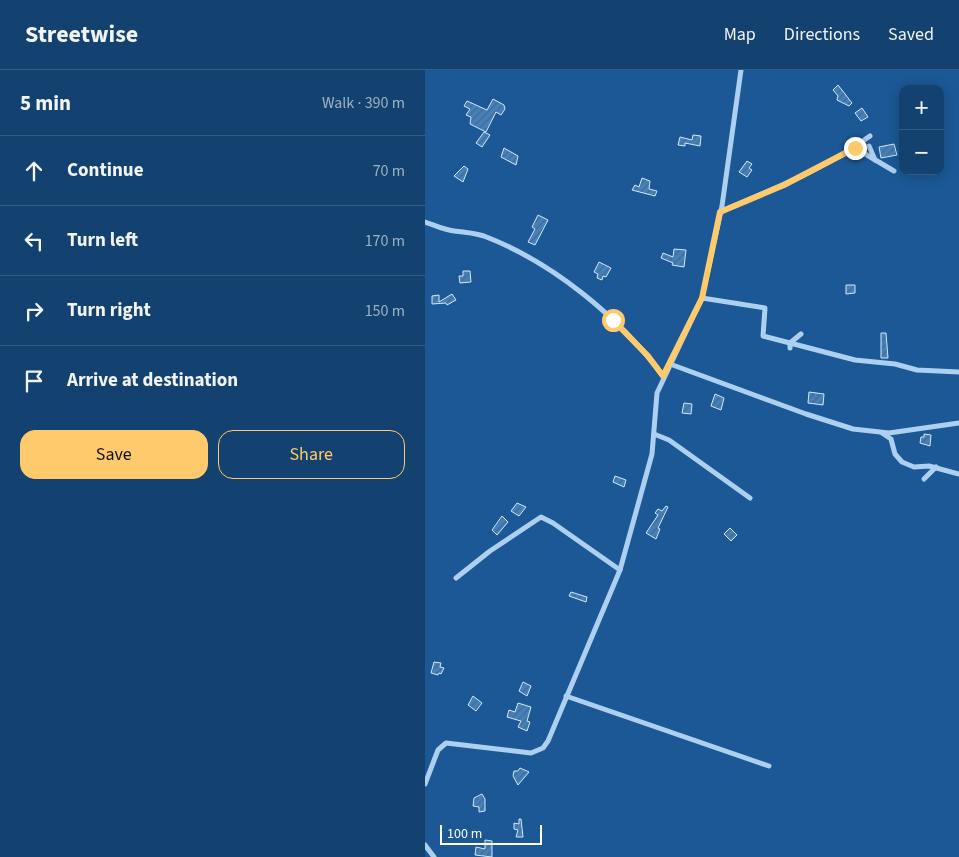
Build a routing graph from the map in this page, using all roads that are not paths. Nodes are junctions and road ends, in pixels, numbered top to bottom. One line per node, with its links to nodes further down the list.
1 (741, 70): 7 (street)
2 (871, 136): 4 (street)
3 (869, 146): 5 (street)
4 (855, 148): 5 (street); 7 (street)
5 (875, 160): 6 (street)
6 (893, 171)
7 (720, 212): 9 (street)
8 (425, 222): 14 (street)
9 (702, 298): 11 (street); 12 (street)
10 (801, 334): 11 (street)
11 (790, 345): 13 (street)
12 (670, 364): 14 (street); 16 (street)
13 (959, 372)
14 (663, 376): 17 (street)
15 (959, 424): 16 (street)
16 (879, 432): 18 (street)
17 (654, 434): 21 (street); 22 (street)
18 (936, 467): 19 (street); 20 (street)
19 (959, 474)
20 (925, 479)
21 (751, 498)
22 (620, 570): 23 (street); 24 (street)
23 (456, 578)
24 (566, 696): 25 (street); 26 (street)
25 (769, 766)
26 (425, 784)
27 (425, 845): 28 (street)
28 (434, 857)

